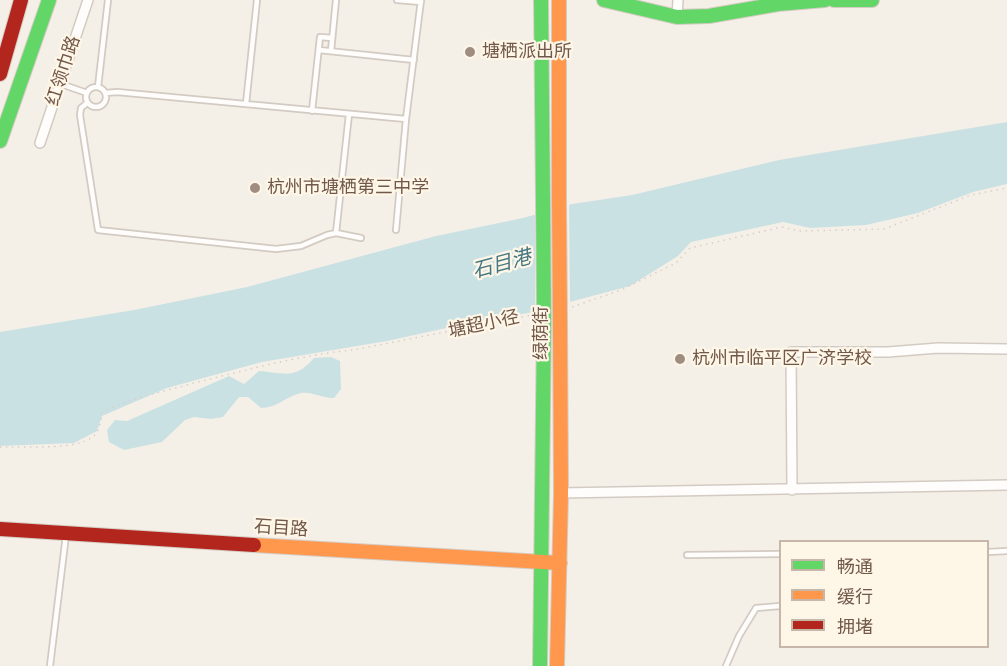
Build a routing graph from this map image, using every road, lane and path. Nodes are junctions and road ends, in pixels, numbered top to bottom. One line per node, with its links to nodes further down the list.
1 (21, 0): 21 (main road)
2 (49, 0): 31 (main road)
3 (88, 0): 22 (street, 红领巾路)
4 (108, 0): 23 (lane)
5 (256, 0): 27 (lane)
6 (336, 0): 17 (lane)
7 (397, 0): 15 (lane)
8 (541, 0): 50 (main road, 绿荫街, bridge)
9 (559, 0): 37 (main road, 绿荫街, bridge)
10 (604, 0): 16 (main road)
11 (678, 0): 16 (street)
12 (825, 0): 16 (main road)
13 (834, 0): 14 (main road)
14 (872, 0)
15 (421, 1): 20 (lane)
16 (677, 17)
17 (332, 38): 18 (lane); 19 (lane)
18 (319, 50): 19 (lane); 28 (lane)
19 (331, 51): 20 (lane)
20 (414, 60): 30 (lane)
21 (0, 74)
22 (60, 84): 24 (lane); 32 (street, 红领巾路)
23 (98, 87): 24 (lane); 25 (lane)
24 (87, 93): 26 (lane)
25 (106, 93): 26 (lane); 27 (lane)
26 (87, 103): 35 (lane)
27 (246, 104): 28 (lane)
28 (312, 111): 29 (lane)
29 (349, 114): 30 (lane); 35 (lane)
30 (406, 119): 34 (lane)
31 (0, 141)
32 (40, 143)
33 (1007, 188): 37 (path)
34 (396, 230)
35 (336, 233): 36 (lane)
36 (361, 238)
37 (562, 313): 43 (main road, 绿荫街)
38 (531, 315): 40 (path, 塘超小径)
39 (1007, 349): 42 (street)
40 (0, 447)
41 (1007, 485): 42 (street)
42 (792, 490): 43 (street)
43 (561, 494): 51 (main road, 绿荫街)
44 (0, 530): 45 (main road, 石目路)
45 (66, 533): 50 (main road, 石目路); 53 (lane)
46 (1007, 551): 47 (lane)
47 (989, 552)
48 (779, 554): 49 (lane)
49 (687, 555)
50 (543, 562): 51 (main road, 石目路); 54 (main road, 绿荫街)
51 (560, 563): 55 (main road, 绿荫街)
52 (779, 606): 56 (lane)
53 (50, 666)
54 (540, 666)
55 (556, 666)
56 (726, 666)

